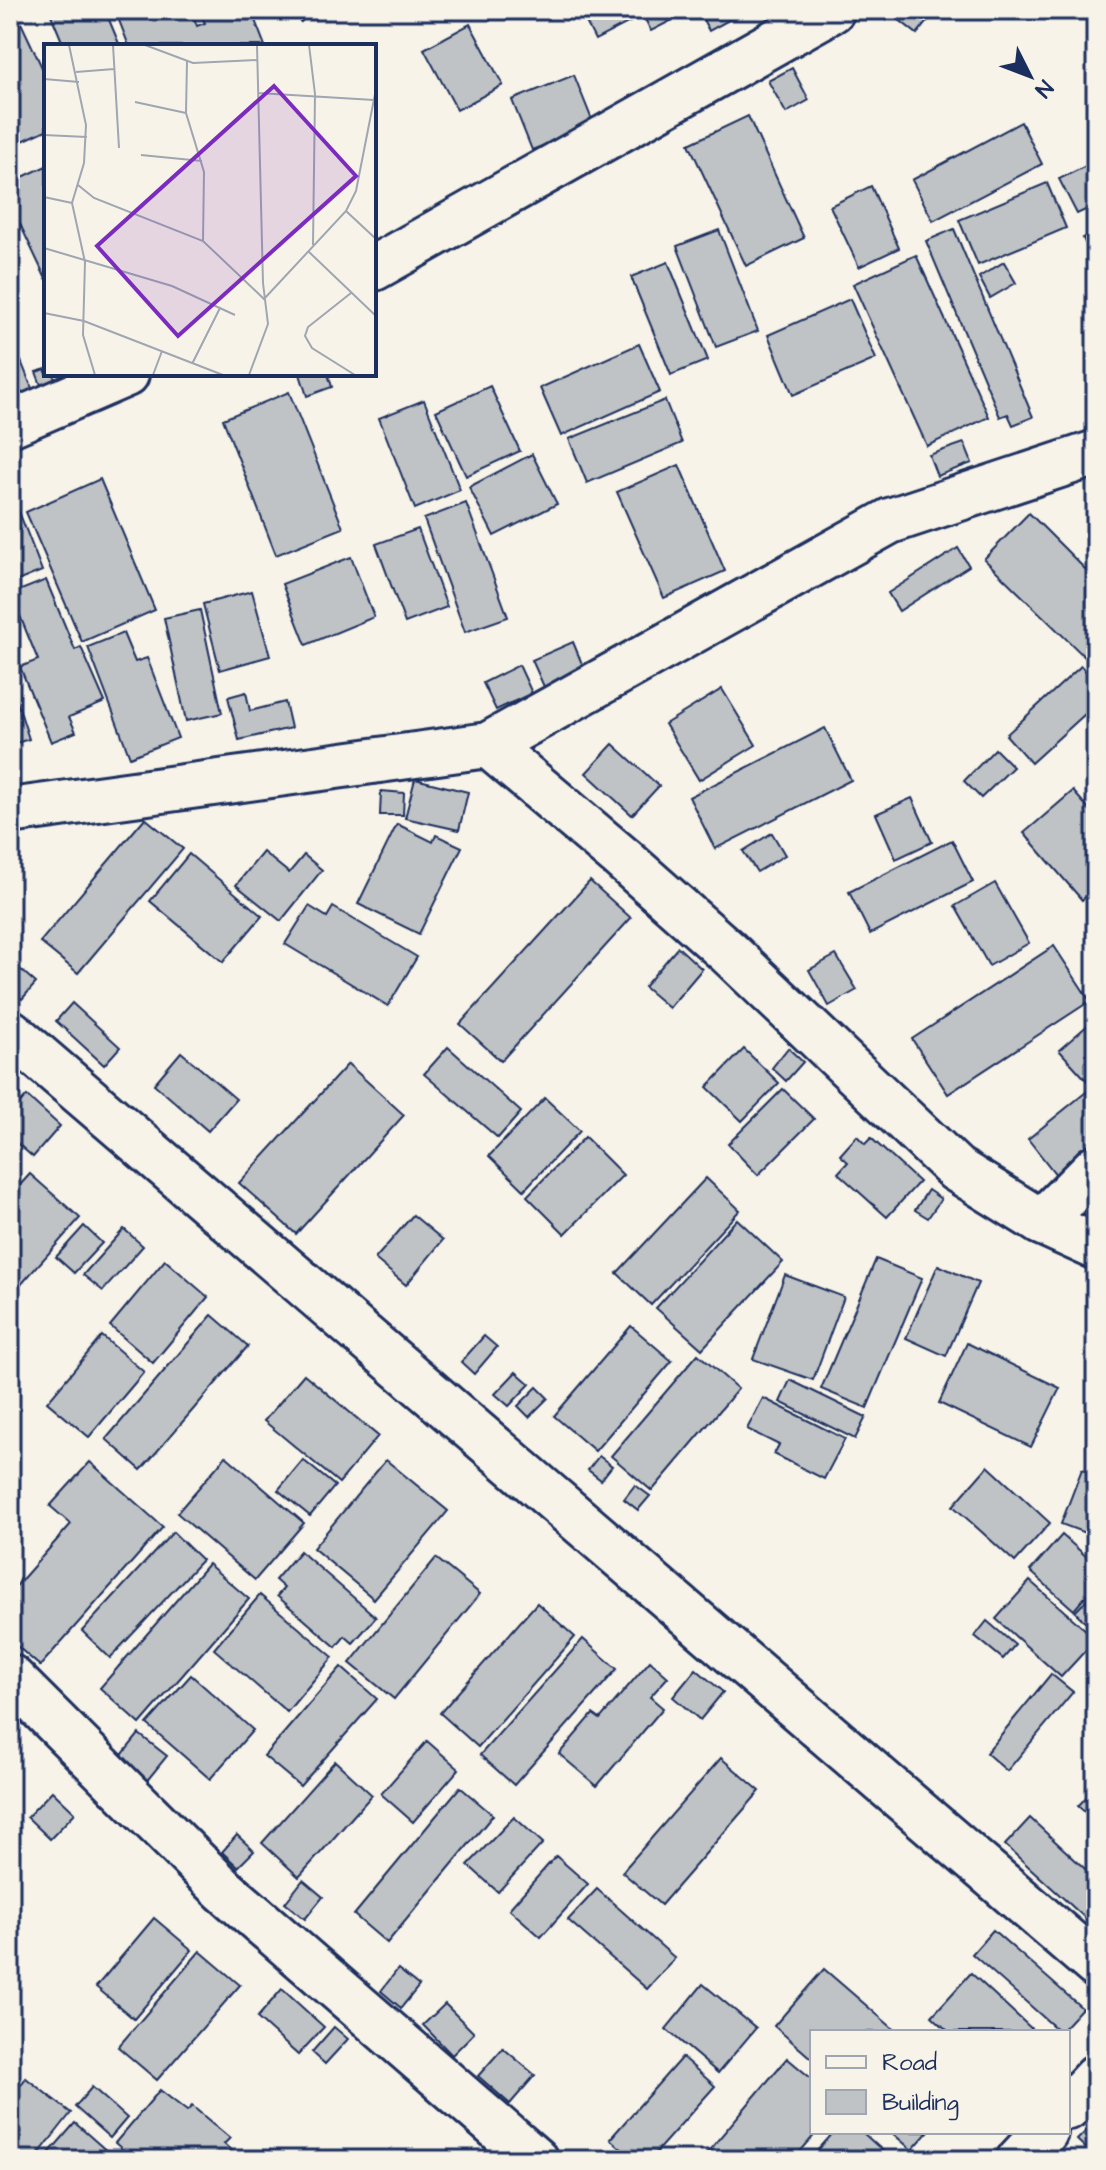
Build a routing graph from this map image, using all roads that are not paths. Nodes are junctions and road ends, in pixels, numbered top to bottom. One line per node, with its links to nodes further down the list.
1 (832, 10): 2 (street)
2 (376, 267)
3 (121, 376): 4 (street)
4 (10, 424)
5 (1096, 453): 6 (street)
6 (488, 745): 7 (street); 10 (street)
7 (10, 811)
8 (10, 1032): 13 (street)
9 (1096, 1167): 10 (street)
10 (1041, 1222): 11 (street)
11 (1096, 1247)
12 (10, 1677): 17 (street)
13 (1096, 1965)
14 (1096, 2077): 15 (street)
15 (1070, 2105)
16 (1043, 2134): 18 (street)
17 (535, 2160)
18 (1019, 2160)

